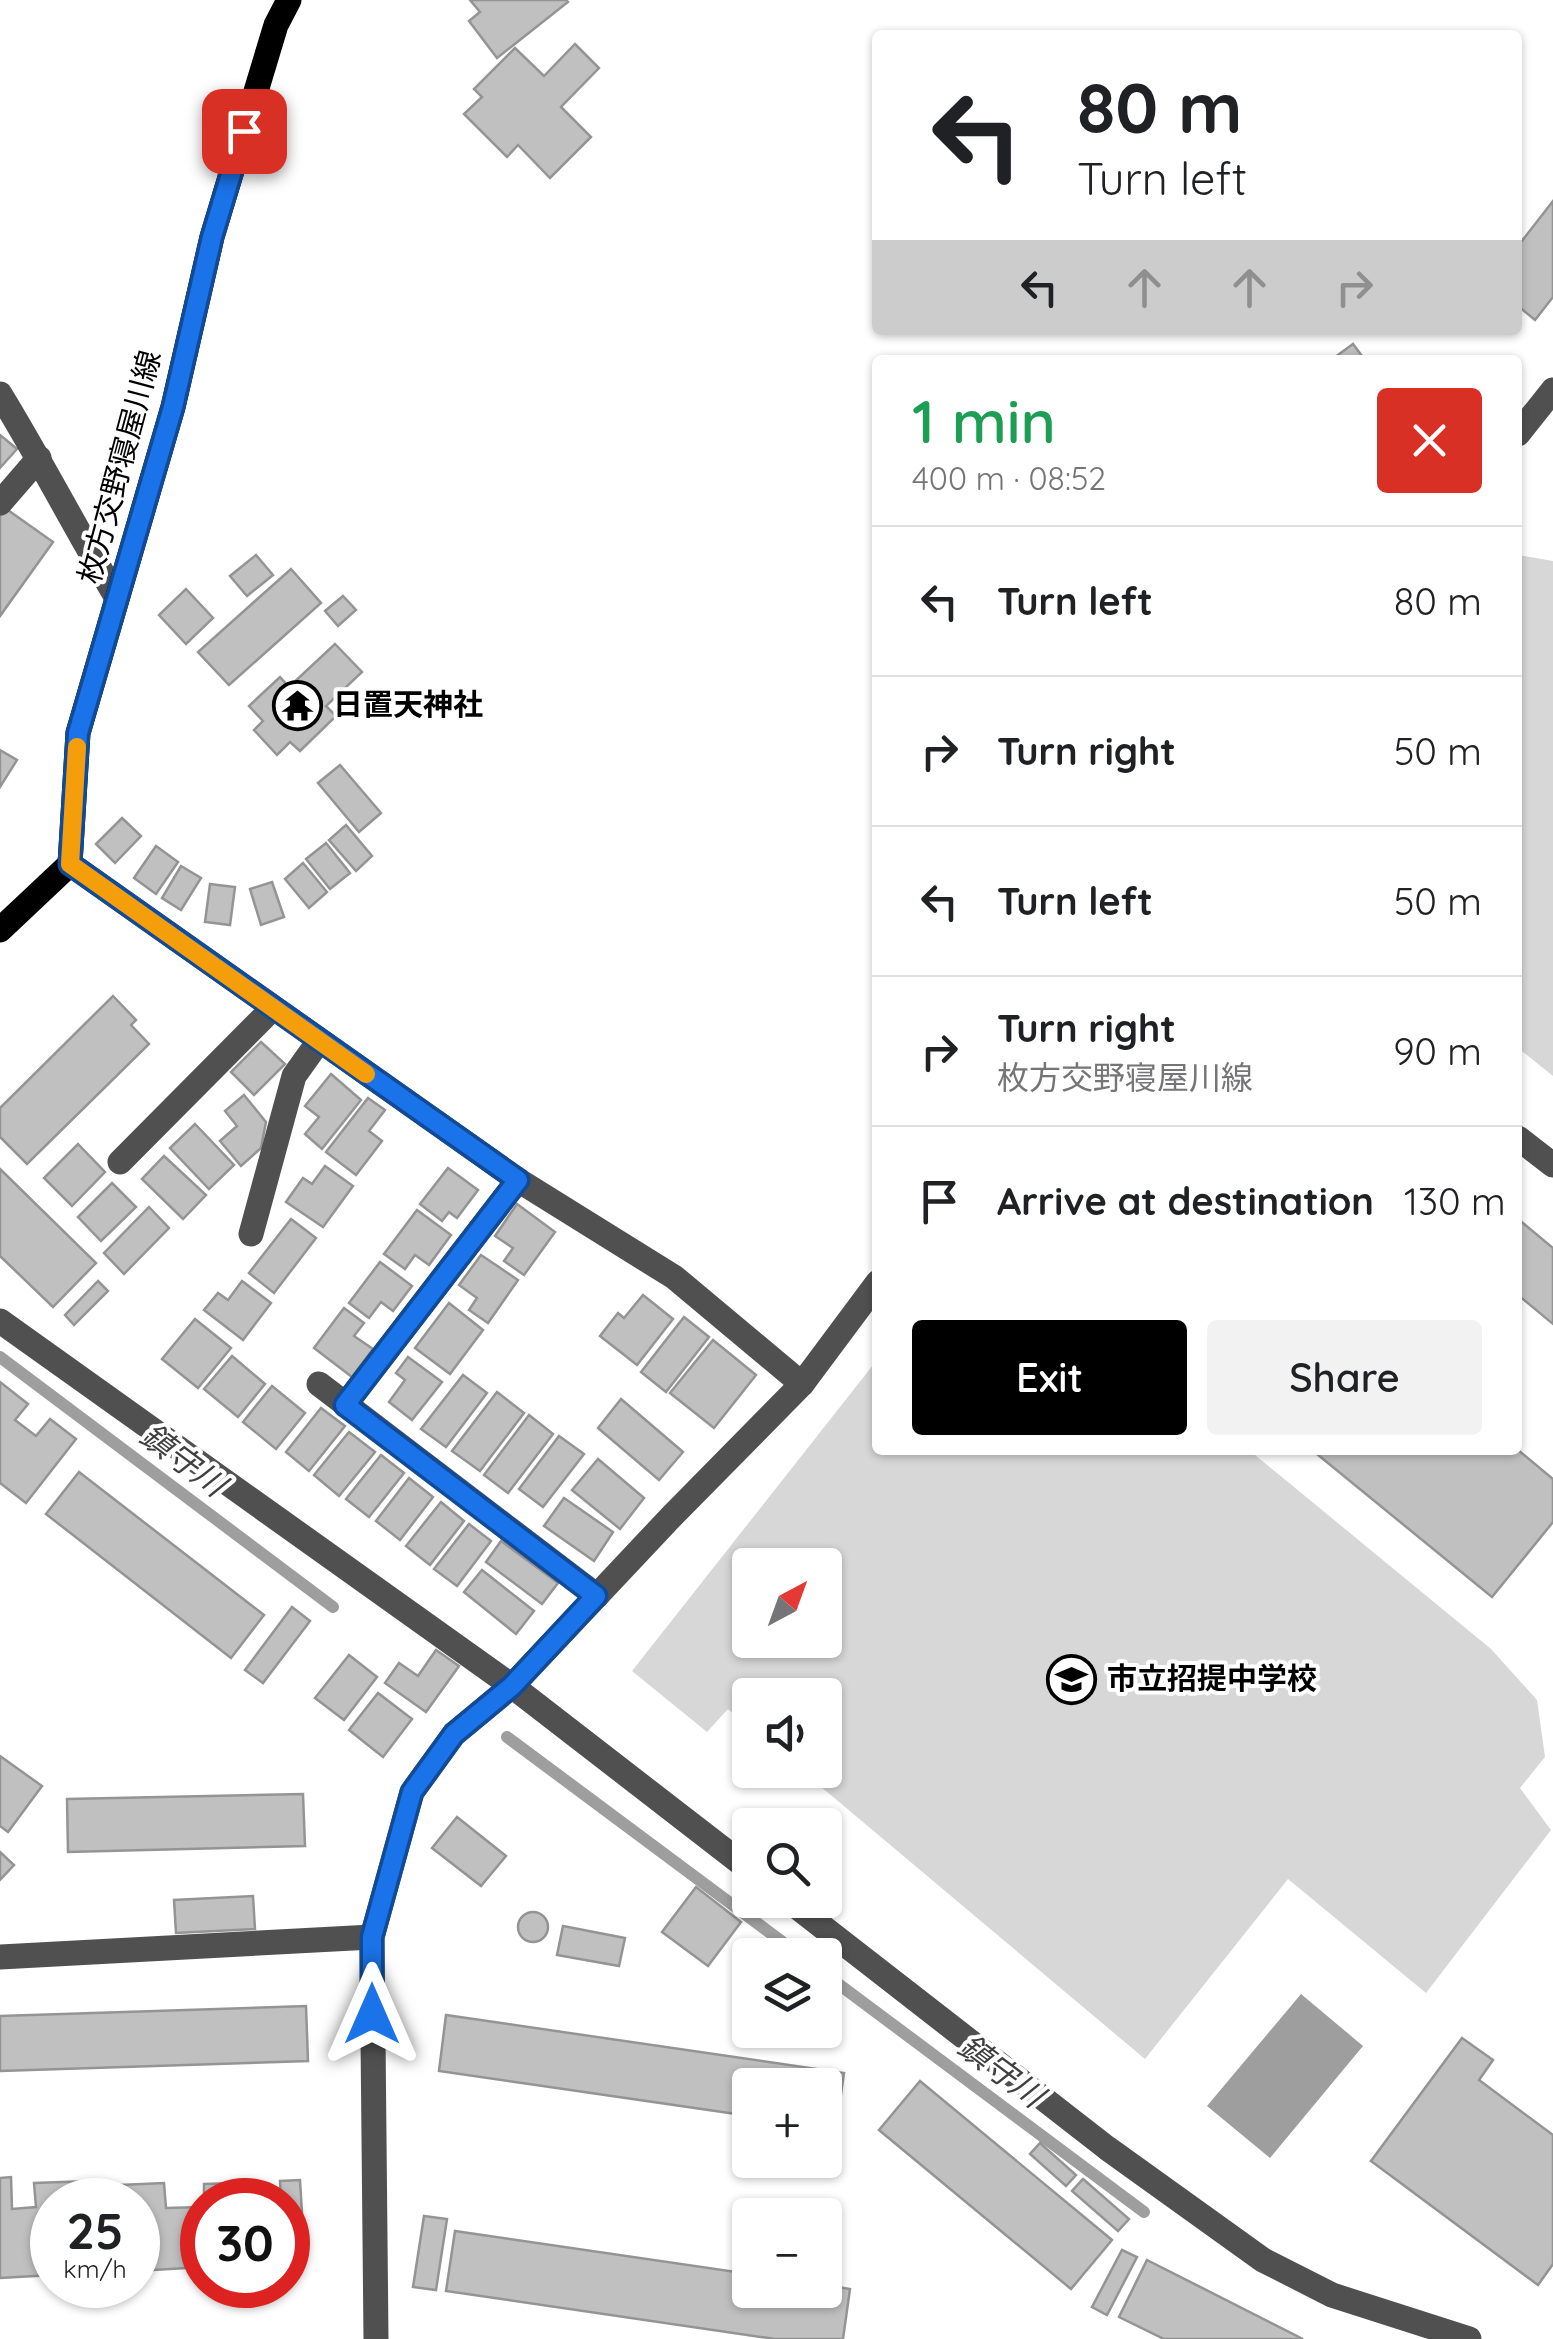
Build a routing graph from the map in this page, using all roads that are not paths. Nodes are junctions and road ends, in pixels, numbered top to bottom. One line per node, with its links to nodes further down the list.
1 (289, 0): 7 (main road, 枚方交野寝屋川線)
2 (1553, 390): 4 (street)
3 (0, 394): 5 (street)
4 (1522, 429)
5 (39, 458): 6 (street); 7 (street)
6 (0, 503)
7 (118, 598): 8 (main road, 枚方交野寝屋川線)
8 (70, 864): 9 (main road); 10 (street)
9 (0, 930)
10 (273, 1008): 11 (street); 13 (street)
11 (319, 1041): 15 (street); 16 (street)
12 (1522, 1141): 14 (street)
13 (120, 1162)
14 (1553, 1165)
15 (518, 1180): 20 (street); 21 (street)
16 (251, 1234)
17 (872, 1290): 20 (street)
18 (0, 1321): 23 (street)
19 (319, 1384): 21 (street)
20 (802, 1384): 22 (street)
21 (345, 1405): 22 (street)
22 (596, 1596): 23 (street)
23 (512, 1686): 24 (street); 26 (street)
24 (732, 1856)
25 (811, 1918): 29 (street)
26 (372, 1937): 27 (street); 28 (street)
27 (0, 1957)
28 (376, 2339)
29 (1469, 2339)

